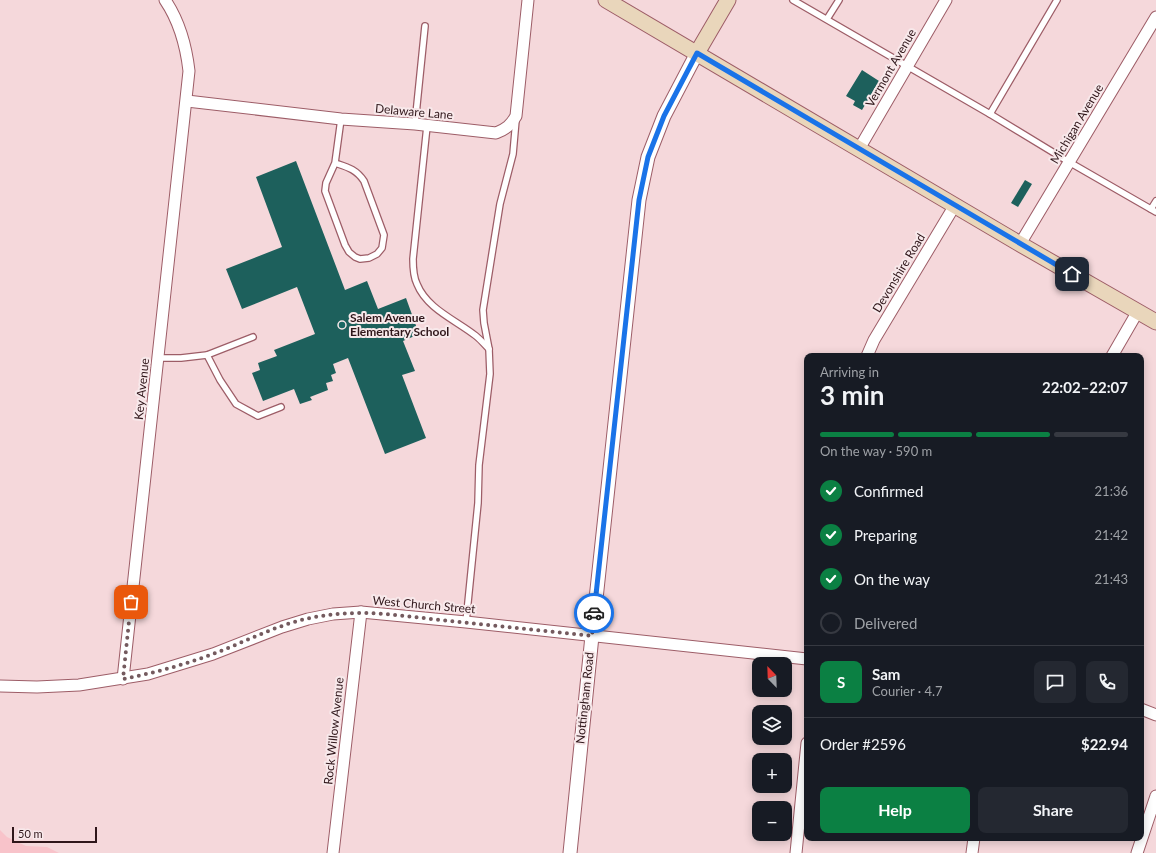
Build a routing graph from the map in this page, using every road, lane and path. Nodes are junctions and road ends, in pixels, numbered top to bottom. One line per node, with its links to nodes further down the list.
1 (165, 0): 14 (street, Key Avenue)
2 (528, 0): 16 (street)
3 (606, 0): 12 (main road)
4 (728, 0): 12 (main road)
5 (793, 0): 10 (lane)
6 (839, 0): 10 (lane)
7 (946, 0): 13 (street, Vermont Avenue)
8 (1057, 0): 15 (lane)
9 (1156, 17): 21 (street, Michigan Avenue)
10 (827, 19): 13 (lane)
11 (425, 26): 18 (lane)
12 (697, 53): 20 (main road); 38 (street, Nottingham Road)
13 (907, 67): 15 (lane); 20 (street, Vermont Avenue)
14 (187, 101): 17 (street, Delaware Lane); 34 (street, Key Avenue)
15 (990, 114): 21 (lane)
16 (516, 116): 19 (street, Delaware Lane); 30 (lane)
17 (341, 119): 18 (street, Delaware Lane); 22 (lane)
18 (415, 124): 19 (street, Delaware Lane)
19 (427, 126): 30 (lane)
20 (859, 149): 24 (main road)
21 (1069, 162): 25 (lane); 26 (street, Michigan Avenue)
22 (334, 163): 22 (lane)
23 (1156, 201): 25 (lane)
24 (955, 205): 26 (main road); 31 (street, Devonshire Road)
25 (1154, 210)
26 (1020, 244): 27 (main road)
27 (1138, 311): 28 (main road); 32 (street)
28 (1156, 322)
29 (253, 337): 33 (lane)
30 (489, 349): 37 (lane)
31 (868, 353)
32 (1114, 353)
33 (207, 355): 34 (lane); 35 (lane)
34 (158, 358): 40 (street, Key Avenue)
35 (281, 407)
36 (361, 612): 37 (street, West Church Street); 40 (street, West Church Street); 49 (street, Rock Willow Avenue)
37 (466, 622): 38 (street, West Church Street)
38 (592, 636): 39 (street, West Church Street); 50 (street, Nottingham Road)
39 (804, 659)
40 (123, 679): 41 (street, West Church Street)
41 (0, 686)
42 (1144, 710): 43 (street)
43 (1156, 714)
44 (804, 773): 51 (street)
45 (1156, 796): 46 (street)
46 (1144, 832)
47 (974, 841): 52 (street)
48 (1141, 841): 53 (street)
49 (333, 853)
50 (570, 853)
51 (796, 853)
52 (972, 853)
53 (1137, 853)

